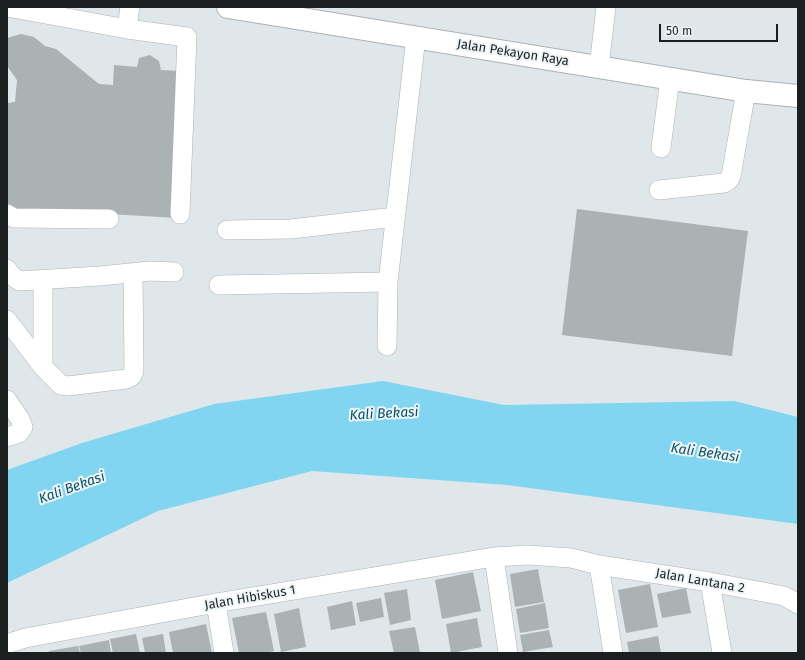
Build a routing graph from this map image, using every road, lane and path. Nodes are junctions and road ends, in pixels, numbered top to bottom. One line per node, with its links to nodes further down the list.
1 (7, 7): 5 (street)
2 (130, 7): 5 (street)
3 (228, 7): 6 (main road, Jalan Pekayon Raya)
4 (606, 7): 7 (street)
5 (126, 29): 14 (street)
6 (416, 37): 7 (main road, Jalan Pekayon Raya); 15 (street)
7 (599, 67): 8 (main road, Jalan Pekayon Raya)
8 (670, 78): 9 (main road, Jalan Pekayon Raya); 11 (street)
9 (746, 91): 10 (main road, Jalan Pekayon Raya); 12 (street)
10 (798, 96)
11 (661, 148)
12 (659, 190)
13 (7, 214): 16 (street)
14 (180, 214)
15 (395, 217): 17 (street); 22 (street)
16 (109, 219)
17 (227, 230)
18 (174, 272): 19 (street)
19 (133, 273): 21 (street); 26 (street)
20 (11, 279): 21 (street)
21 (43, 280): 26 (street)
22 (388, 282): 23 (street); 25 (street)
23 (219, 285)
24 (7, 320): 26 (street)
25 (387, 346)
26 (43, 367)
27 (7, 400): 28 (street)
28 (7, 437)
29 (494, 557): 30 (street, Jalan Hibiskus 1); 32 (street, Jalan Hibiskus 1); 36 (street)
30 (599, 565): 31 (street, Jalan Lantana 2); 37 (street)
31 (710, 582): 33 (street, Jalan Lantana 2); 38 (street)
32 (216, 603): 34 (street, Jalan Hibiskus 1); 35 (street)
33 (798, 604)
34 (7, 644)
35 (224, 653)
36 (508, 653)
37 (613, 653)
38 (722, 653)

